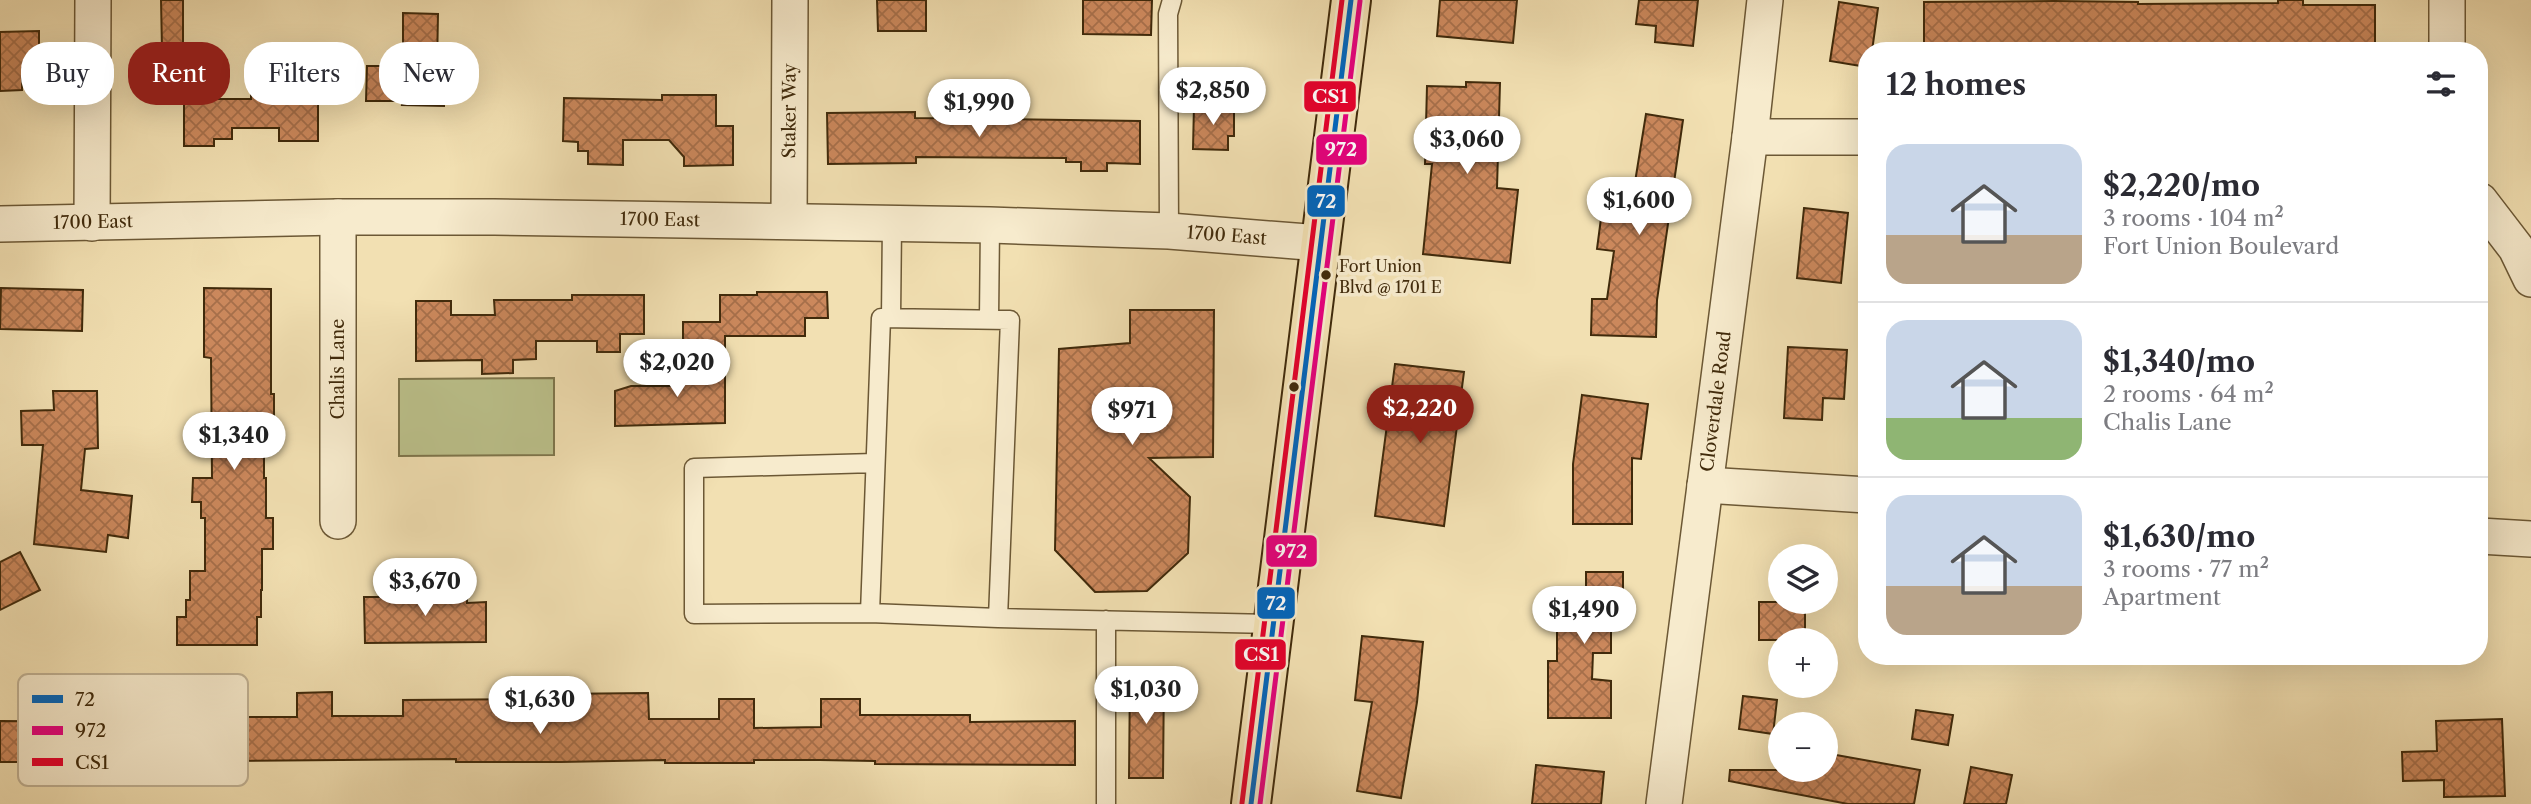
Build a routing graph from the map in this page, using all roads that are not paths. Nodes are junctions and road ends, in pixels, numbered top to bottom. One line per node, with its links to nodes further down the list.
1 (93, 0): 13 (street)
2 (790, 0): 12 (street, Staker Way)
3 (1172, 0): 17 (lane)
4 (1351, 0): 18 (main road)
5 (1765, 0): 8 (street, Cloverdale Road)
6 (2447, 0): 7 (street)
7 (2447, 42)
8 (1750, 137): 9 (street); 23 (street, Cloverdale Road)
9 (1858, 137)
10 (2488, 211): 19 (street)
11 (338, 217): 12 (street, 1700 East); 13 (street, 1700 East); 25 (street, Chalis Lane)
12 (789, 221): 14 (street, 1700 East)
13 (92, 223): 15 (street, 1700 East)
14 (892, 223): 16 (street, 1700 East); 20 (lane)
15 (0, 224)
16 (990, 225): 17 (street, 1700 East); 21 (lane)
17 (1170, 231): 18 (street, 1700 East)
18 (1320, 243): 31 (main road)
19 (2531, 279)
20 (891, 318): 21 (lane); 22 (lane)
21 (989, 320): 29 (lane)
22 (876, 463): 28 (lane); 28 (lane)
23 (1705, 485): 24 (street); 34 (street, Cloverdale Road)
24 (1858, 494)
25 (338, 521)
26 (2488, 536): 27 (street)
27 (2531, 539)
28 (870, 612): 29 (lane)
29 (998, 618): 30 (lane)
30 (1106, 620): 31 (lane); 32 (lane)
31 (1273, 624): 33 (main road)
32 (1106, 804)
33 (1251, 804)
34 (1664, 804)

